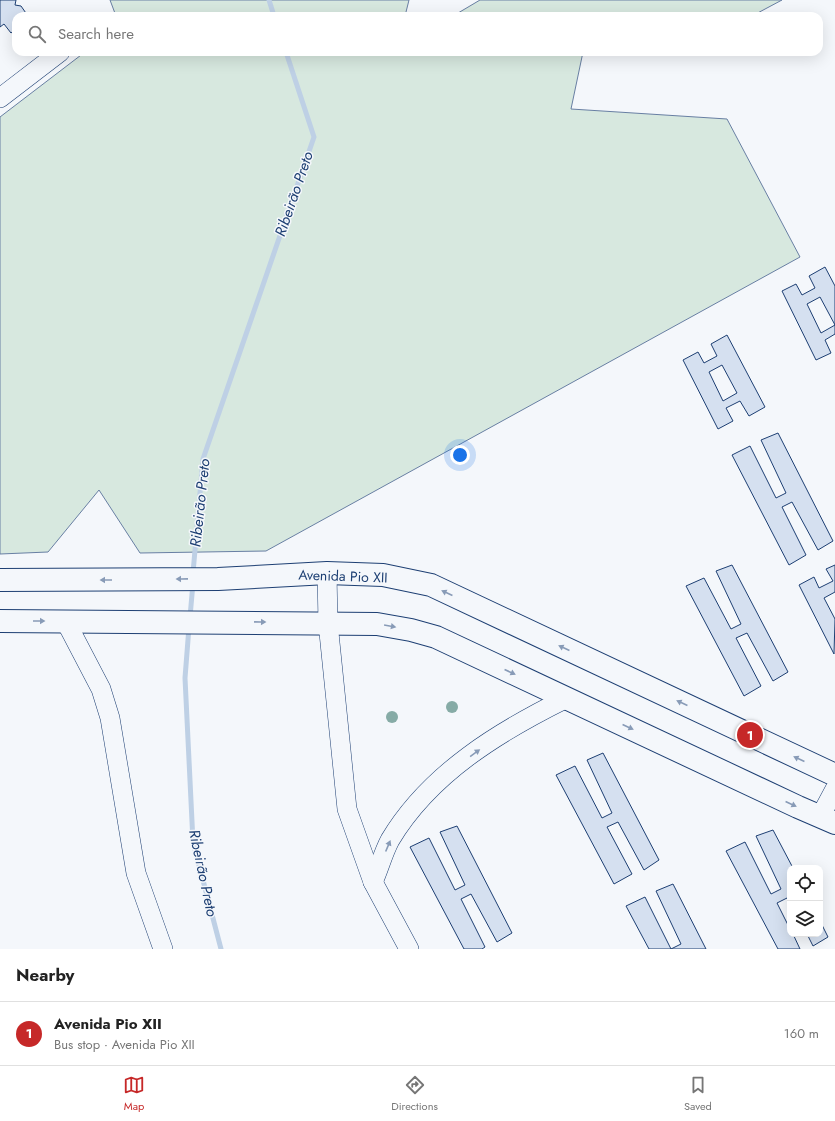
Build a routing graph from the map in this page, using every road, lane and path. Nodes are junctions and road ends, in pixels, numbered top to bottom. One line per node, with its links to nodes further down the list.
1 (54, 56): 2 (street)
2 (2, 91)
3 (326, 573): 4 (main road, Avenida Pio XII, one-way to 4); 7 (street); 9 (main road, Avenida Pio XII, one-way to 3)
4 (0, 580)
5 (0, 621): 6 (main road, one-way to 6)
6 (66, 622): 7 (main road, one-way to 7); 13 (street)
7 (328, 623): 8 (main road, one-way to 8); 12 (street)
8 (567, 698): 11 (main road, one-way to 11); 12 (street, one-way to 8)
9 (835, 775)
10 (835, 789): 11 (street)
11 (827, 820)
12 (373, 882): 14 (street)
13 (163, 949)
14 (409, 949)

